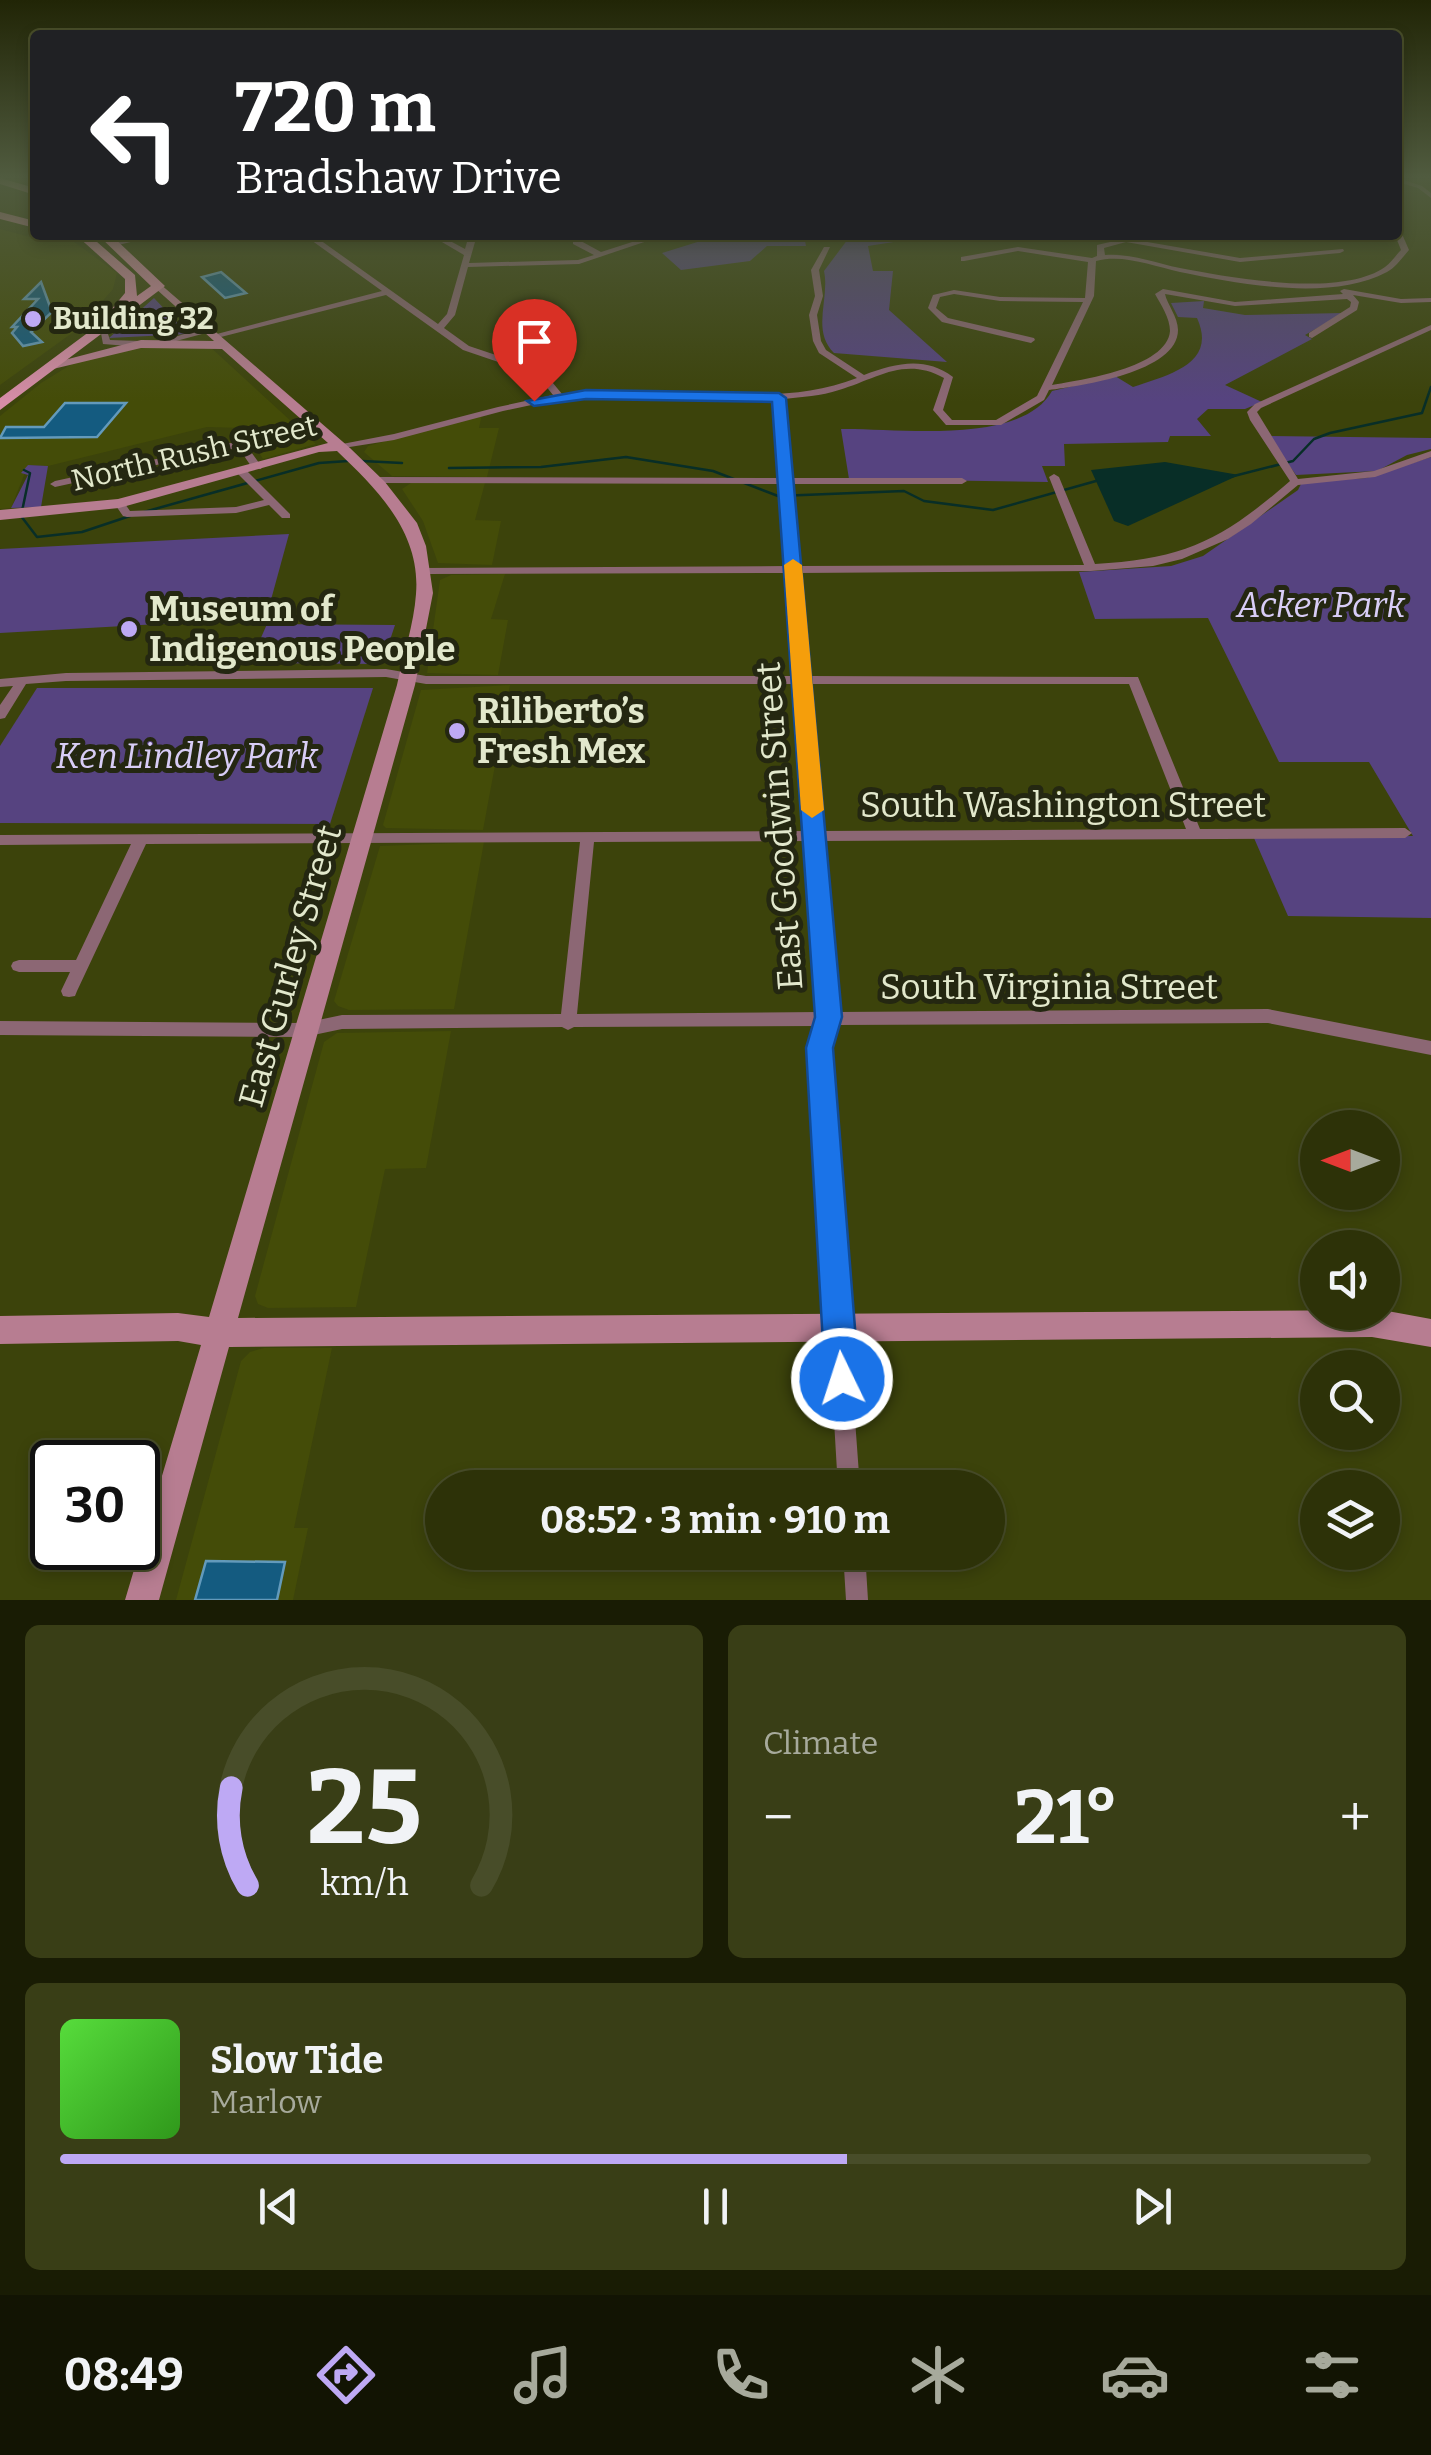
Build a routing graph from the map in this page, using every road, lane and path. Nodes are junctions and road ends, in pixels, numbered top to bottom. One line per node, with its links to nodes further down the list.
1 (115, 253): 36 (main road)
2 (119, 253): 18 (main road, East Gurley Street)
3 (333, 253): 20 (street)
4 (458, 253): 16 (street)
5 (469, 253): 16 (street)
6 (603, 253): 14 (street)
7 (825, 253): 35 (street)
8 (1002, 253): 17 (street)
9 (1044, 253): 15 (street)
10 (1098, 253): 15 (street)
11 (1202, 253): 12 (street)
12 (1321, 253)
13 (1404, 253): 19 (street)
14 (599, 254): 16 (street)
15 (1096, 258): 19 (street); 21 (street)
16 (467, 259): 23 (street)
17 (964, 259)
18 (160, 286): 25 (main road, East Gurley Street); 28 (main road)
19 (1343, 291): 22 (street); 29 (street); 37 (street)
20 (388, 292): 24 (street); 31 (street)
21 (1088, 300): 30 (street); 37 (street)
22 (1431, 300)
23 (450, 311): 24 (street); 26 (street)
24 (425, 318): 26 (street)
25 (195, 320): 31 (main road, East Gurley Street); 32 (street)
26 (440, 327): 38 (street)
27 (1431, 327): 48 (street)
28 (103, 330): 33 (street); 34 (main road)
29 (1312, 335)
30 (1031, 340)
31 (220, 341): 32 (main road); 41 (main road, East Gurley Street)
32 (168, 342): 33 (main road)
33 (142, 344): 34 (main road)
34 (57, 366): 36 (main road)
35 (862, 377): 37 (street); 39 (street)
36 (34, 380): 40 (main road)
37 (1047, 388)
38 (560, 396): 39 (street); 41 (street)
39 (779, 398): 46 (street, East Goodwin Street)
40 (0, 405)
41 (340, 447): 43 (main road, North Rush Street); 45 (main road, East Gurley Street)
42 (1431, 454): 48 (street)
43 (249, 469): 49 (street); 50 (street); 51 (main road, North Rush Street)
44 (1054, 477): 54 (street)
45 (375, 480): 46 (street); 56 (main road, East Gurley Street)
46 (788, 480): 47 (street); 55 (street, East Goodwin Street)
47 (962, 481)
48 (1295, 482): 54 (street)
49 (55, 484)
50 (267, 502): 51 (street); 53 (street)
51 (119, 503): 52 (main road, North Rush Street)
52 (0, 515)
53 (286, 516)
54 (1091, 568): 55 (street)
55 (793, 569): 56 (street); 58 (street, East Goodwin Street)
56 (424, 571): 57 (main road, East Gurley Street)
57 (407, 678): 58 (street); 60 (street); 66 (main road, East Gurley Street)
58 (803, 680): 62 (street); 65 (street, East Goodwin Street)
59 (0, 683): 60 (street)
60 (21, 683): 61 (street)
61 (0, 715)
62 (1195, 834): 63 (street, South Washington Street); 65 (street, South Washington Street)
63 (1405, 834)
64 (588, 836): 65 (street, South Washington Street); 66 (street, South Washington Street); 73 (street)
65 (814, 836): 72 (street, East Goodwin Street)
66 (361, 838): 67 (street, South Washington Street); 75 (main road, East Gurley Street)
67 (141, 839): 68 (street, South Washington Street); 70 (street)
68 (0, 840)
69 (19, 966): 70 (street)
70 (81, 966): 71 (street)
71 (69, 991)
72 (829, 1017): 73 (street, South Virginia Street); 76 (street, South Virginia Street); 77 (street, East Goodwin Street)
73 (568, 1023): 75 (street, South Virginia Street)
74 (0, 1028): 75 (street, South Virginia Street)
75 (304, 1030): 79 (main road, East Gurley Street)
76 (1431, 1048)
77 (838, 1327): 79 (main road); 80 (main road); 81 (street, East Goodwin Street)
78 (0, 1330): 79 (main road)
79 (219, 1333): 83 (main road, East Gurley Street)
80 (1431, 1333)
81 (849, 1470)
82 (855, 1570): 84 (street)
83 (142, 1600)
84 (857, 1600)

